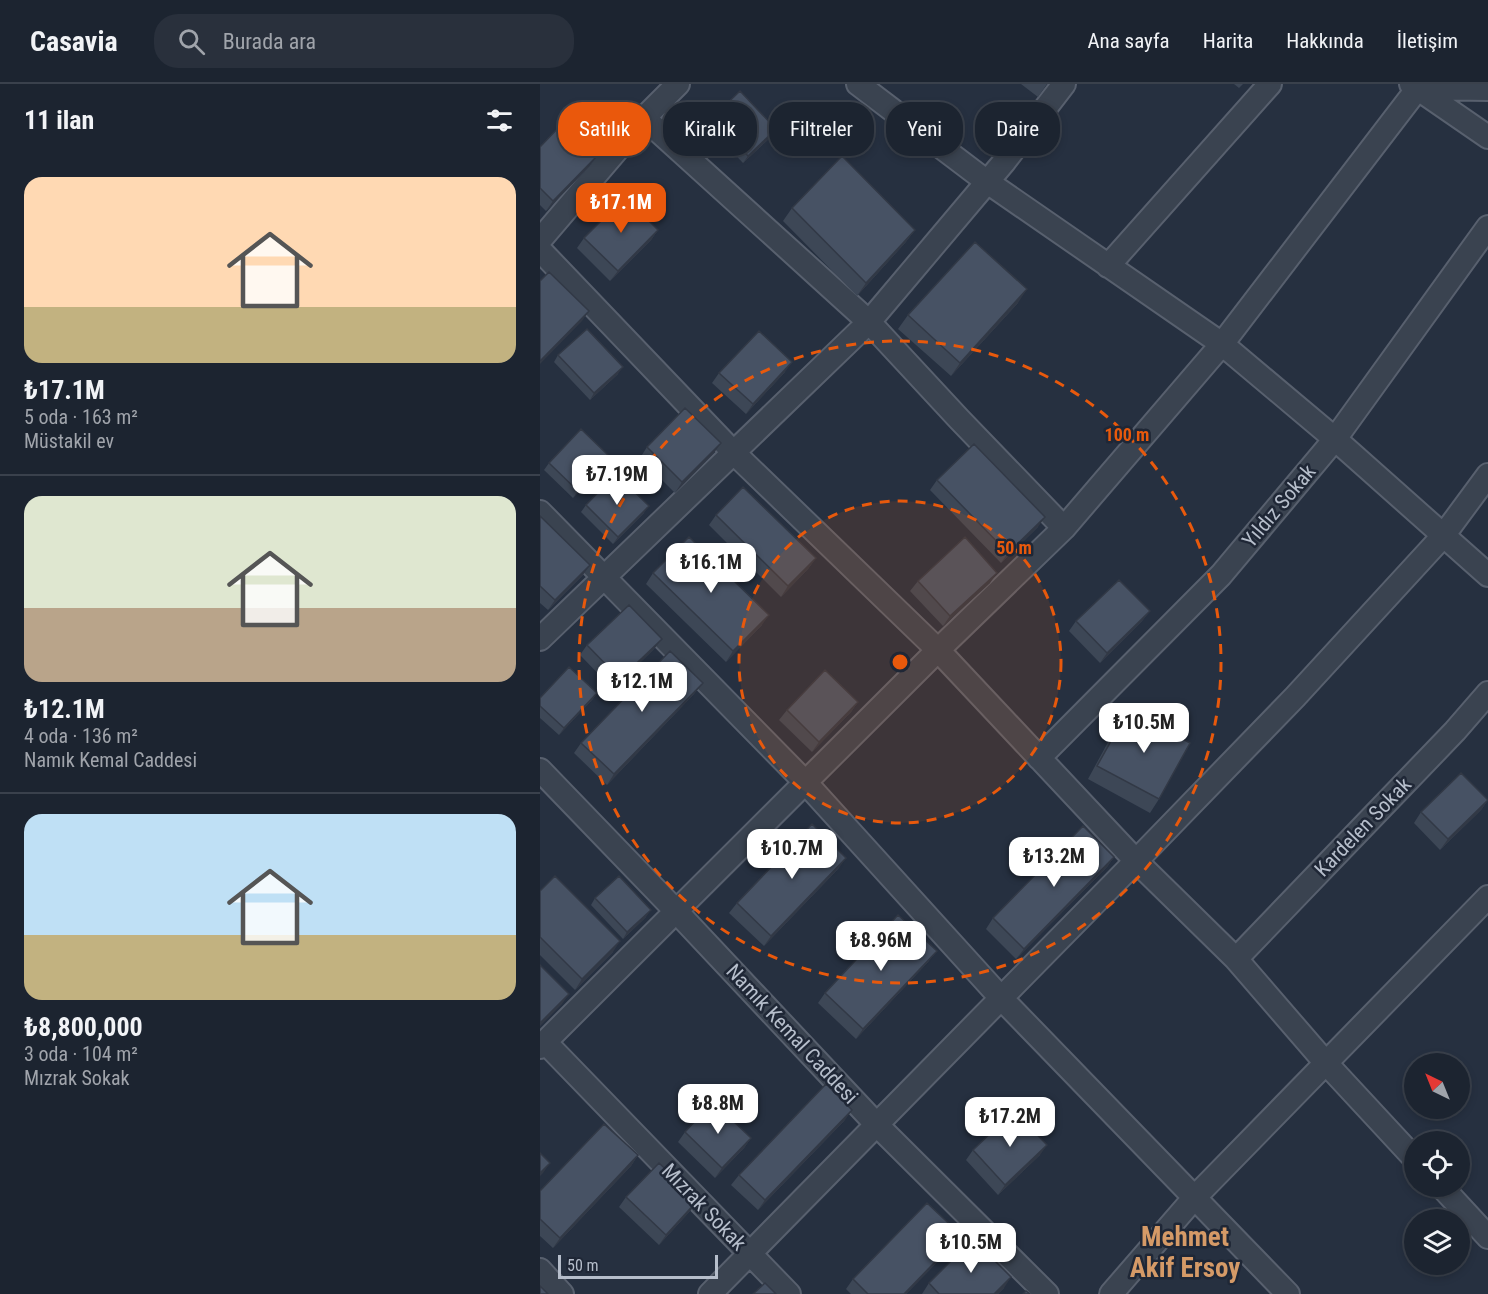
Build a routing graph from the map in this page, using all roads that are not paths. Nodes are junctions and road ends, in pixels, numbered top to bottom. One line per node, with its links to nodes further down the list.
1 (678, 84): 7 (street)
2 (858, 84): 11 (street)
3 (1064, 84): 11 (street)
4 (1270, 84): 15 (street)
5 (1417, 85): 6 (street); 9 (street); 17 (street)
6 (1488, 89)
7 (651, 111)
8 (651, 124): 16 (street)
9 (1488, 137)
10 (612, 156): 13 (street)
11 (986, 182): 15 (street); 16 (street)
12 (1488, 227): 18 (street, Yıldız Sokak)
13 (540, 240)
14 (540, 250): 19 (street)
15 (1108, 266): 17 (street)
16 (869, 322): 19 (street); 22 (street)
17 (1222, 344): 18 (street); 22 (street)
18 (1335, 439): 23 (street); 29 (street, Yıldız Sokak)
19 (734, 453): 24 (street); 27 (street)
20 (1488, 475): 23 (street)
21 (540, 512): 24 (street)
22 (1064, 528): 27 (street)
23 (1443, 536): 25 (street); 32 (street)
24 (604, 576): 26 (street); 31 (street)
25 (1488, 576)
26 (540, 639)
27 (938, 650): 29 (street); 31 (street)
28 (1488, 693): 35 (street, Kardelen Sokak)
29 (1039, 758): 32 (street)
30 (540, 770): 34 (street, Namık Kemal Caddesi)
31 (805, 782): 34 (street); 36 (street)
32 (1136, 861): 35 (street); 36 (street)
33 (1488, 897): 38 (street)
34 (676, 911): 37 (street); 39 (street, Namık Kemal Caddesi)
35 (1236, 959): 38 (street)
36 (1001, 998): 39 (street); 41 (street)
37 (542, 1045): 44 (street, Mızrak Sokak)
38 (1325, 1062): 40 (street); 41 (street)
39 (877, 1125): 44 (street); 49 (street, Namık Kemal Caddesi)
40 (1404, 1147)
41 (1195, 1197): 50 (street); 51 (street)
42 (1451, 1197): 43 (street)
43 (1488, 1237)
44 (750, 1254): 47 (street); 48 (street, Mızrak Sokak)
45 (540, 1270): 46 (street)
46 (562, 1294)
47 (710, 1294)
48 (789, 1294)
49 (1047, 1294)
50 (1111, 1294)
51 (1288, 1294)

